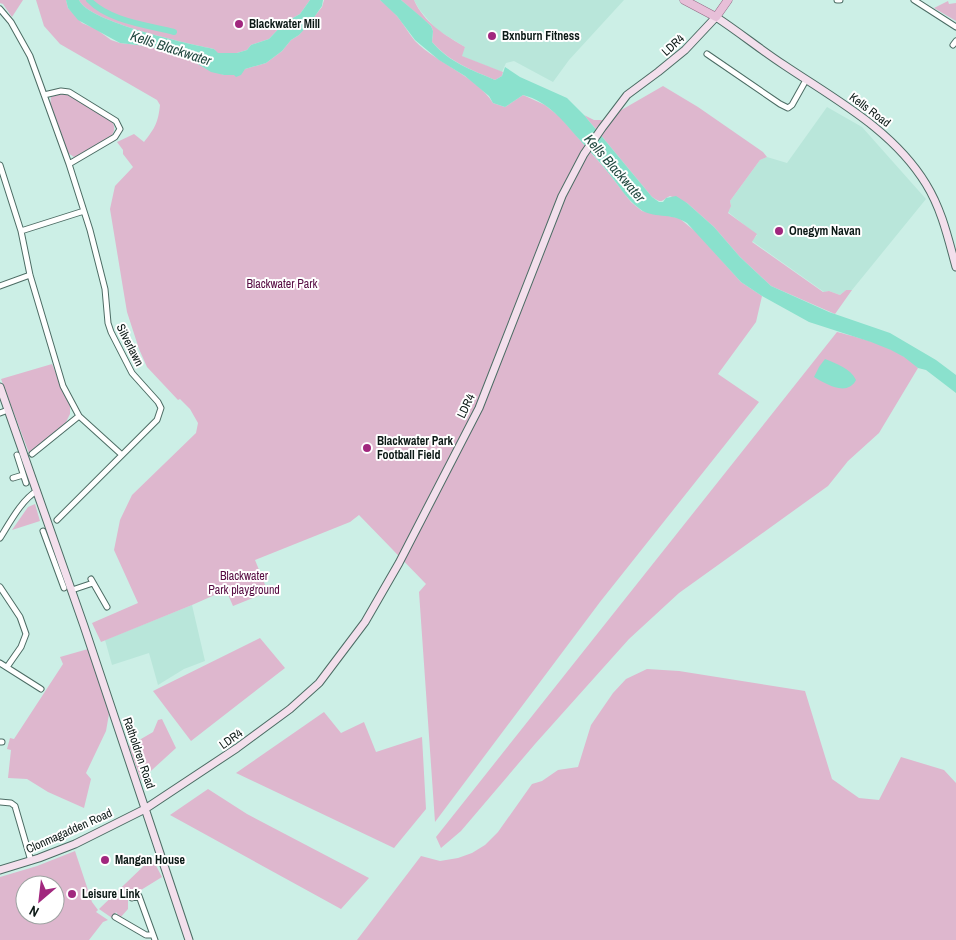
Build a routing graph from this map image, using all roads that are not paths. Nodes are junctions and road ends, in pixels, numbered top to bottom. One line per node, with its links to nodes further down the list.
1 (684, 0): 5 (main road)
2 (728, 0): 5 (main road)
3 (916, 1): 6 (street)
4 (0, 9): 9 (street, Silverlawn)
5 (716, 17): 8 (street, Kells Road); 41 (street, LDR4)
6 (956, 27)
7 (707, 54): 8 (street)
8 (806, 80): 14 (street, Kells Road)
9 (44, 95): 10 (street, Silverlawn); 10 (street)
10 (69, 164): 12 (street, Silverlawn)
11 (0, 165): 13 (street)
12 (84, 211): 13 (street); 23 (street, Silverlawn)
13 (21, 231): 15 (street)
14 (956, 267)
15 (30, 275): 16 (street); 20 (street)
16 (0, 286)
17 (0, 387): 18 (street, Ratholdren Road)
18 (8, 410): 19 (street); 24 (street, Ratholdren Road)
19 (0, 413)
20 (78, 416): 21 (street); 23 (street)
21 (32, 454)
22 (17, 455): 24 (street)
23 (122, 455): 29 (street, Silverlawn)
24 (23, 464): 25 (street); 28 (street, Ratholdren Road)
25 (24, 475): 26 (street); 27 (street)
26 (13, 478)
27 (26, 483)
28 (37, 491): 31 (street); 32 (street, Ratholdren Road)
29 (57, 520)
30 (43, 531): 32 (street, Ratholdren Road)
31 (0, 538)
32 (63, 575): 34 (street, Ratholdren Road); 35 (street, Ratholdren Road)
33 (0, 586): 38 (street)
34 (64, 588)
35 (72, 590): 36 (street); 41 (street, Ratholdren Road)
36 (107, 606)
37 (0, 663): 38 (street)
38 (7, 667): 39 (street)
39 (41, 689)
40 (0, 802): 42 (street)
41 (145, 809): 42 (street, Clonmagadden Road); 47 (street, Ratholdren Road)
42 (31, 861): 43 (street, Clonmagadden Road)
43 (0, 870)
44 (132, 898): 46 (street)
45 (115, 917): 46 (street)
46 (154, 937)
47 (189, 940)

